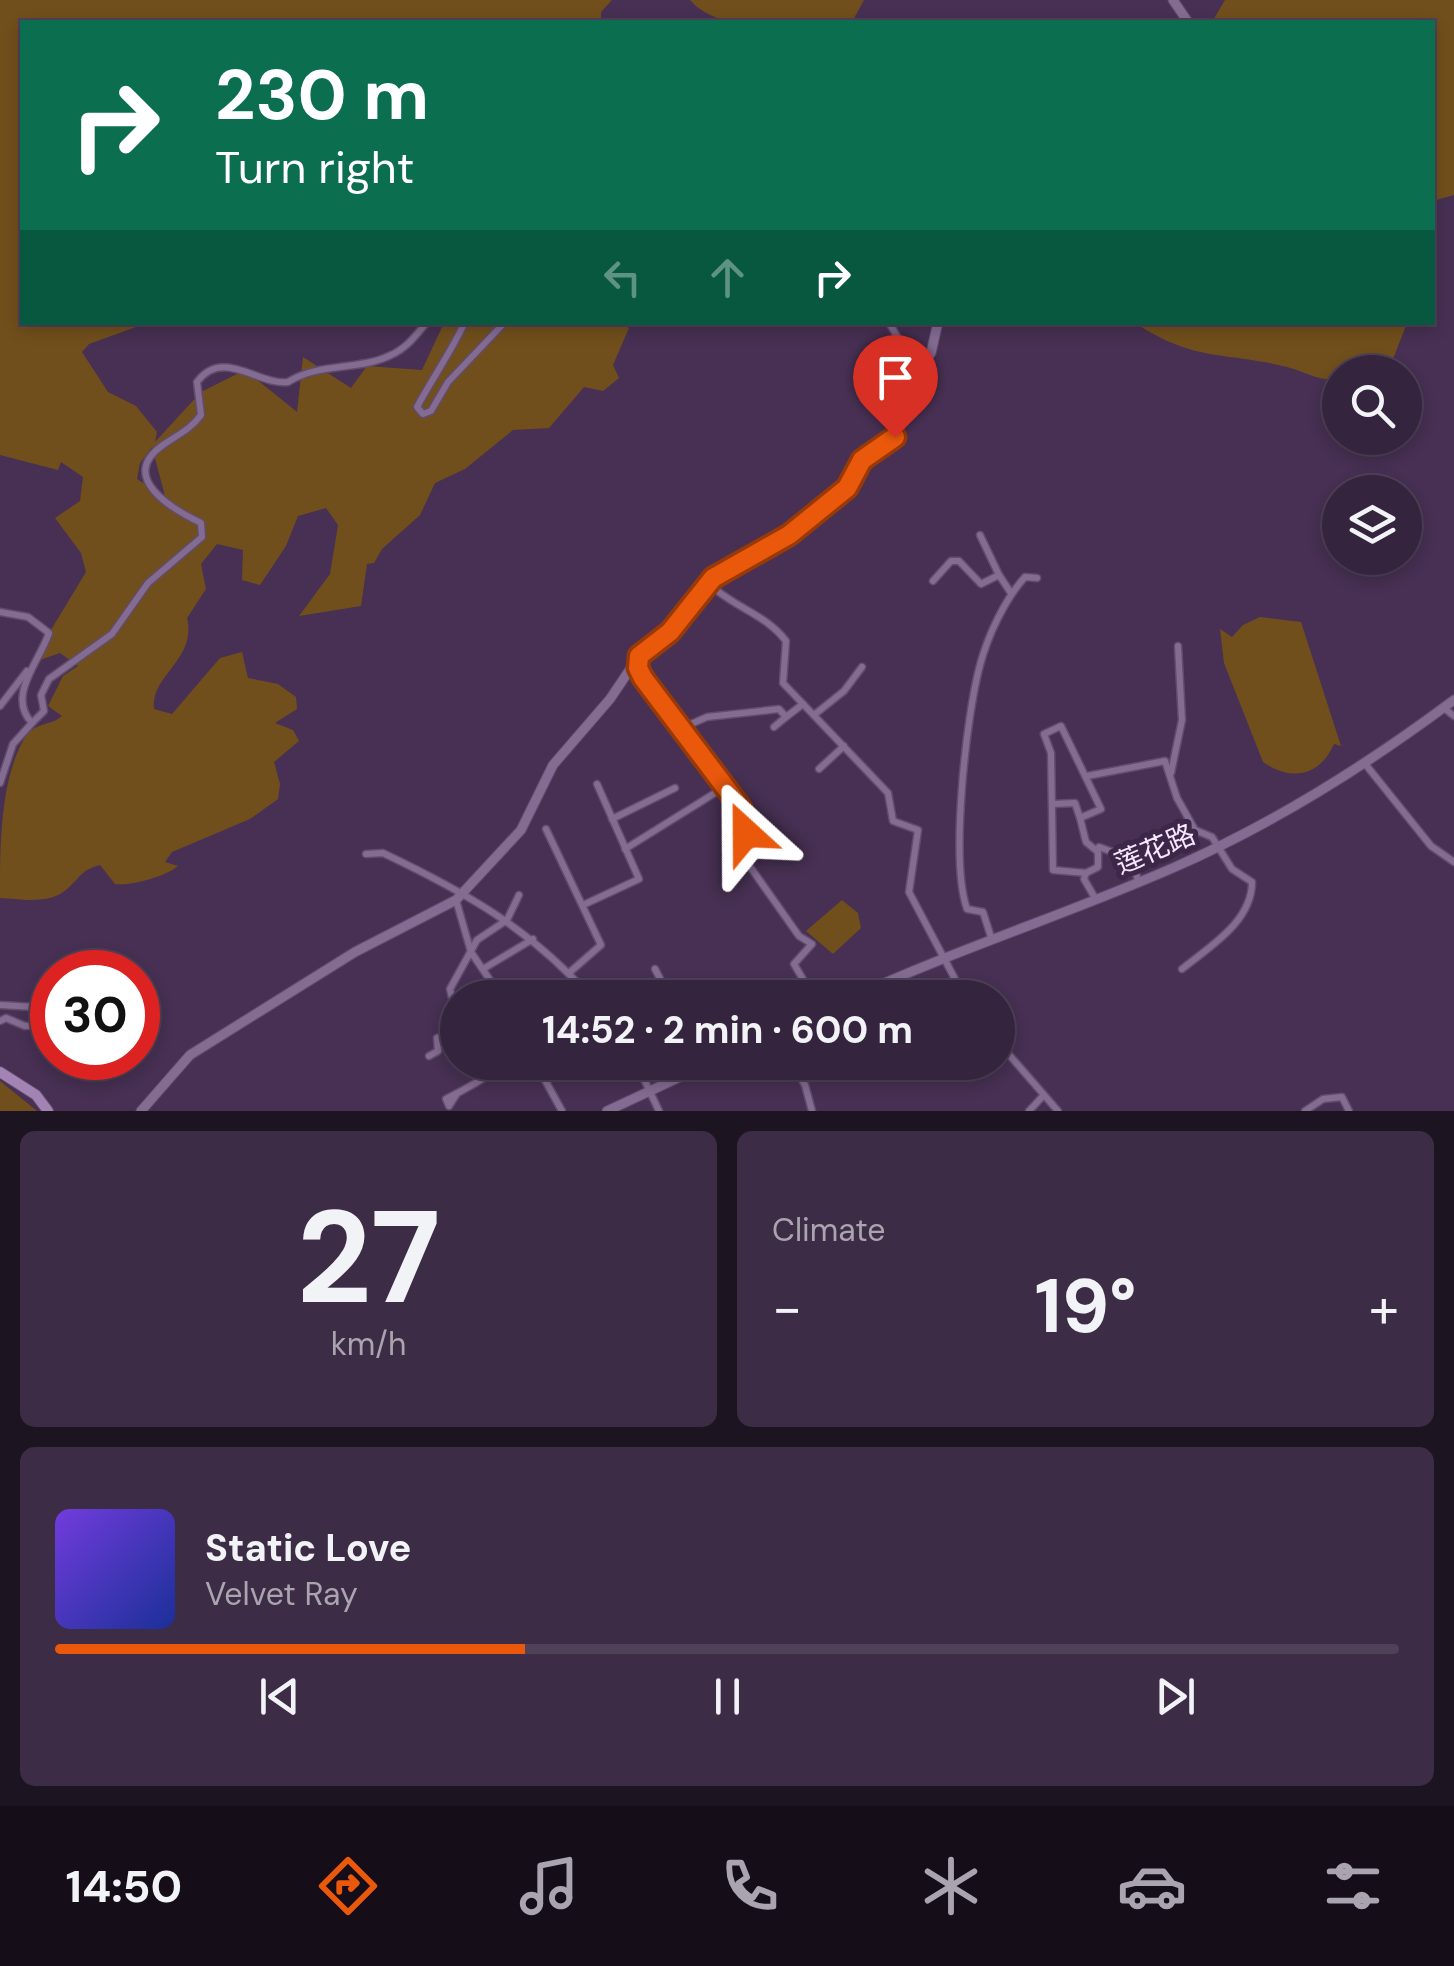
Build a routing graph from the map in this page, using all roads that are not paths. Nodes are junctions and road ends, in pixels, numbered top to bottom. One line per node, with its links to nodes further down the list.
1 (425, 325): 25 (street)
2 (463, 325): 3 (street)
3 (502, 325)
4 (937, 325): 6 (street)
5 (891, 326): 6 (street)
6 (916, 369): 9 (street)
7 (980, 535): 8 (street)
8 (1000, 575): 11 (street); 12 (street)
9 (713, 578): 15 (street); 19 (street)
10 (1038, 578): 12 (street)
11 (933, 581)
12 (1011, 593): 56 (street)
13 (0, 612): 16 (street)
14 (1178, 646): 31 (street)
15 (639, 656): 27 (street); 50 (street)
16 (35, 660): 20 (street); 25 (street)
17 (862, 667): 22 (street)
18 (1454, 700): 21 (street, 莲花路)
19 (803, 704): 22 (street); 24 (street)
20 (0, 706)
21 (1444, 708): 23 (street); 29 (street, 莲花路)
22 (814, 715): 28 (street)
23 (1454, 716)
24 (786, 717): 26 (street); 27 (street)
25 (32, 724): 33 (street)
26 (774, 726)
27 (680, 729): 67 (street)
28 (844, 746): 30 (street); 59 (street)
29 (1366, 765): 42 (street, 莲花路); 47 (street)
30 (819, 769)
31 (1171, 774): 32 (street); 42 (street)
32 (1087, 776): 37 (street); 38 (street)
33 (0, 783)
34 (597, 784): 39 (street)
35 (675, 788): 39 (street)
36 (714, 794): 44 (street)
37 (1053, 804): 38 (street); 48 (street)
38 (1080, 818): 48 (street)
39 (612, 819): 44 (street)
40 (546, 830): 54 (street)
41 (1163, 845): 45 (street)
42 (1220, 846): 49 (street, 莲花路); 62 (street)
43 (1100, 847): 45 (street)
44 (625, 848): 54 (street)
45 (1131, 853): 49 (street)
46 (366, 854): 50 (street)
47 (1454, 862)
48 (1086, 873): 52 (street)
49 (1138, 882): 52 (street, 莲花路)
50 (465, 892): 53 (street); 55 (street)
51 (519, 896): 55 (street)
52 (1095, 898): 56 (street, 莲花路)
53 (456, 900): 58 (street); 86 (street)
54 (582, 905): 63 (street)
55 (507, 920): 57 (street); 58 (street)
56 (991, 937): 59 (street, 莲花路)
57 (533, 940): 60 (street); 63 (street)
58 (470, 950): 60 (street); 74 (street)
59 (940, 956): 68 (street, 莲花路); 69 (street)
60 (483, 968): 64 (street)
61 (655, 969): 66 (street)
62 (1182, 970)
63 (570, 972): 65 (street)
64 (491, 980)
65 (576, 980)
66 (661, 980)
67 (803, 980)
68 (889, 980)
69 (954, 980)
70 (0, 1005): 71 (street)
71 (30, 1007)
72 (0, 1020): 73 (street)
73 (30, 1023)
74 (429, 1056)
75 (1015, 1063): 84 (street)
76 (0, 1072): 85 (main road)
77 (480, 1080): 83 (street)
78 (544, 1080): 87 (street)
79 (643, 1080): 82 (street)
80 (673, 1080): 82 (street)
81 (799, 1080): 90 (street)
82 (648, 1092): 88 (street); 89 (street)
83 (456, 1094)
84 (1042, 1096): 91 (street); 92 (street)
85 (48, 1111)
86 (141, 1111)
87 (562, 1111)
88 (607, 1111)
89 (659, 1111)
90 (811, 1111)
91 (1029, 1111)
92 (1058, 1111)
93 (1305, 1111): 94 (street)
94 (1349, 1111)

